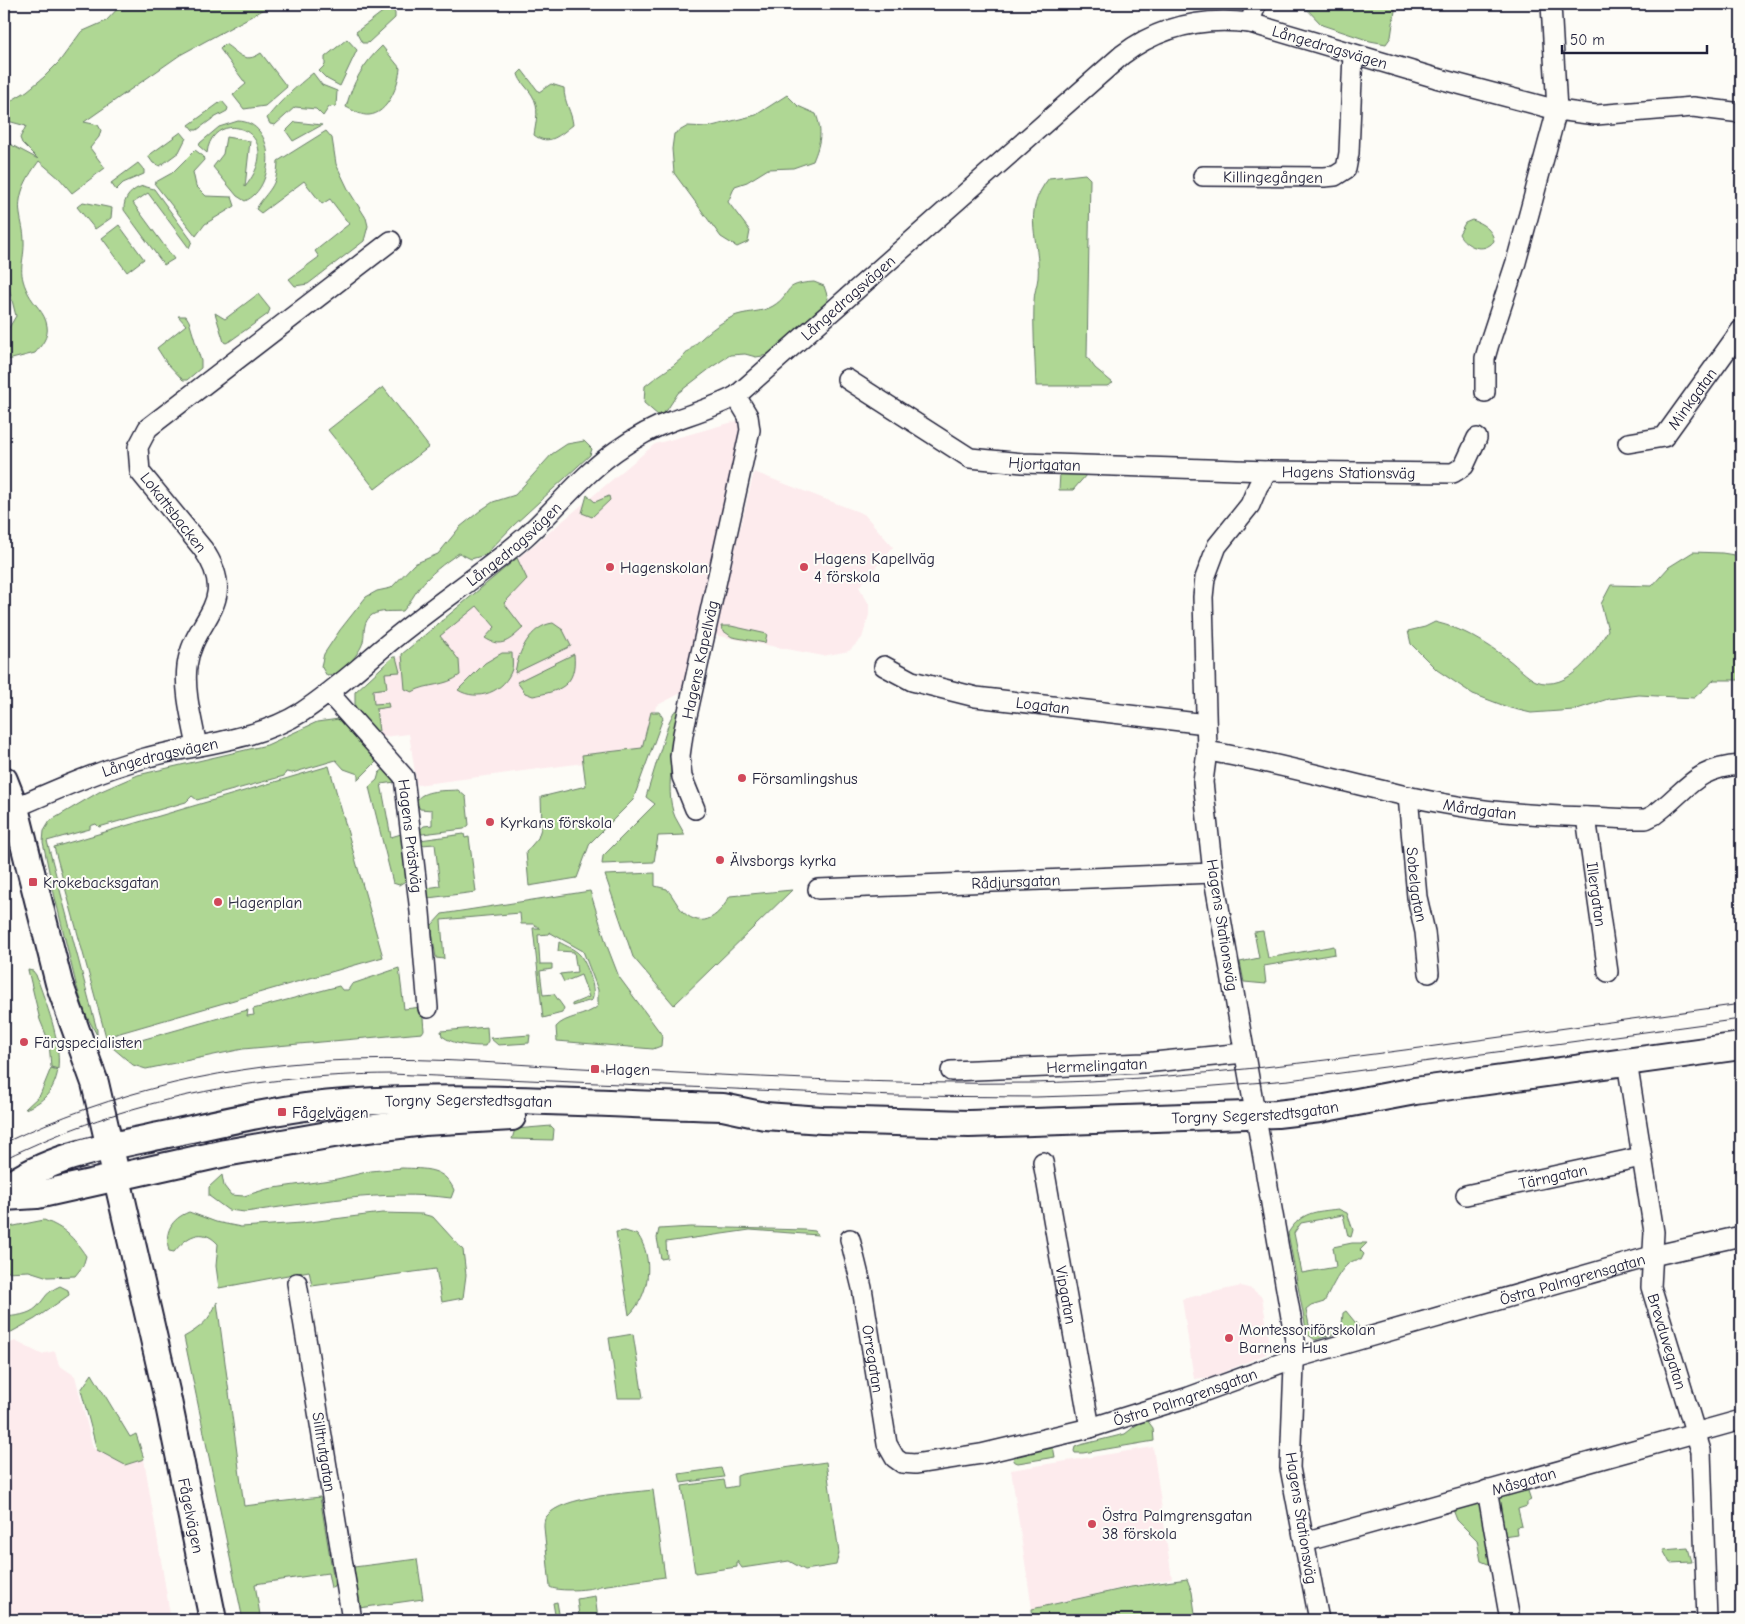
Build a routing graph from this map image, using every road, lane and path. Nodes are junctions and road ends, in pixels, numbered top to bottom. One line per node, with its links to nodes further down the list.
1 (1256, 4): 3 (street)
2 (1551, 4): 5 (street)
3 (1250, 23): 4 (street, Långedragsvägen); 12 (street, Långedragsvägen)
4 (1353, 54): 5 (street, Långedragsvägen); 7 (street, Killingegången)
5 (1557, 110): 6 (street, Långedragsvägen); 11 (street)
6 (1741, 113)
7 (1203, 176)
8 (391, 241): 19 (street, Lokattsbacken)
9 (1741, 330): 14 (street, Minkgatan)
10 (847, 379): 15 (street, Hjortgatan)
11 (1484, 392)
12 (736, 396): 17 (street, Långedragsvägen); 24 (street, Hagens Kapellväg)
13 (1477, 438): 15 (street, Hagens Stationsväg)
14 (1628, 444)
15 (1268, 471): 18 (street, Hagens Stationsväg)
16 (884, 666): 18 (street, Logatan)
17 (329, 693): 19 (street, Långedragsvägen); 31 (street, Hagens Prästväg)
18 (1206, 724): 20 (street, Hagens Stationsväg)
19 (197, 746): 25 (street, Långedragsvägen)
20 (1207, 751): 23 (street, Mårdgatan); 27 (street, Hagens Stationsväg)
21 (1741, 765): 26 (street, Mårdgatan)
22 (4, 780): 25 (street)
23 (1408, 796): 26 (street, Mårdgatan); 30 (street, Sobelgatan)
24 (695, 809)
25 (9, 810): 38 (street)
26 (1586, 816): 29 (street, Illergatan)
27 (1213, 873): 28 (street, Rådjursgatan); 33 (street, Hagens Stationsväg)
28 (818, 889)
29 (1608, 972)
30 (1429, 973)
31 (428, 1008)
32 (1741, 1046): 34 (street, Torgny Segerstedtsgatan)
33 (1244, 1053): 35 (street, Hermelingatan); 36 (street, Hagens Stationsväg)
34 (1627, 1062): 36 (street, Torgny Segerstedtsgatan); 39 (street, Brevduvegatan)
35 (951, 1071)
36 (1256, 1115): 37 (street, Torgny Segerstedtsgatan); 49 (street, Hagens Stationsväg)
37 (765, 1116): 38 (street, Torgny Segerstedtsgatan); 41 (street, Torgny Segerstedtsgatan)
38 (109, 1147): 41 (street, Fågelvägen); 42 (street, Torgny Segerstedtsgatan)
39 (1641, 1157): 43 (street, Tärngatan); 47 (street, Brevduvegatan)
40 (1043, 1162): 51 (street, Vipgatan)
41 (116, 1178): 44 (street, Torgny Segerstedtsgatan); 56 (street, Fågelvägen)
42 (4, 1189)
43 (1466, 1195)
44 (4, 1197)
45 (1741, 1236): 47 (street, Östra Palmgrensgatan)
46 (850, 1239): 53 (street, Orregatan)
47 (1652, 1256): 49 (street, Östra Palmgrensgatan); 52 (street, Brevduvegatan)
48 (297, 1283): 57 (street, Silltrutgatan)
49 (1295, 1358): 51 (street, Östra Palmgrensgatan); 55 (street, Hagens Stationsväg)
50 (1741, 1420): 52 (street, Måsgatan)
51 (1090, 1428): 53 (street, Östra Palmgrensgatan)
52 (1696, 1432): 54 (street, Måsgatan); 60 (street, Brevduvegatan)
53 (915, 1464)
54 (1487, 1490): 55 (street, Måsgatan); 59 (street)
55 (1304, 1542): 58 (street, Hagens Stationsväg)
56 (213, 1620)
57 (352, 1620)
58 (1319, 1620)
59 (1510, 1620)
60 (1707, 1620)

